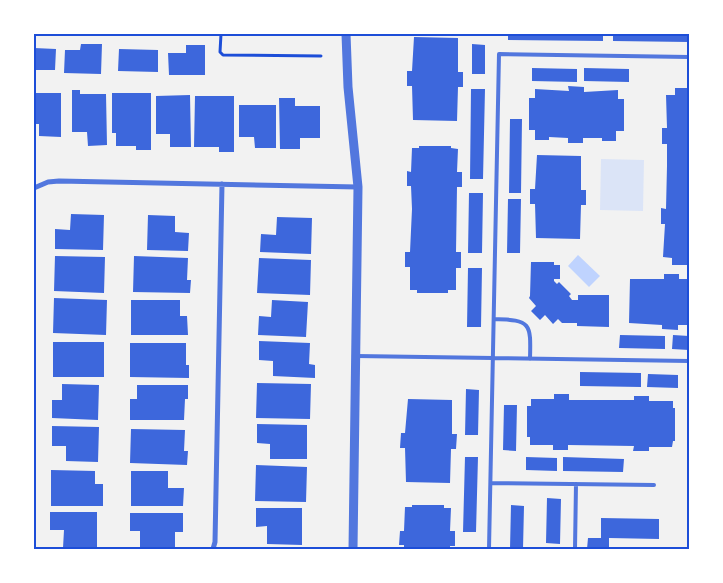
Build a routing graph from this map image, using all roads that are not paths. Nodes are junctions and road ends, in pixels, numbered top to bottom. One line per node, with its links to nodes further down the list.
1 (346, 34): 4 (street)
2 (689, 57): 6 (lane)
3 (222, 184): 4 (street); 5 (street); 14 (street)
4 (358, 187): 7 (street)
5 (34, 188)
6 (494, 319): 8 (lane); 9 (lane)
7 (356, 356): 8 (lane); 15 (street)
8 (493, 358): 9 (lane); 11 (lane)
9 (530, 358): 10 (lane)
10 (689, 361)
11 (491, 483): 12 (lane); 16 (lane)
12 (576, 484): 13 (lane); 17 (lane)
13 (654, 485)
14 (213, 549)
15 (353, 549)
16 (489, 549)
17 (575, 549)

